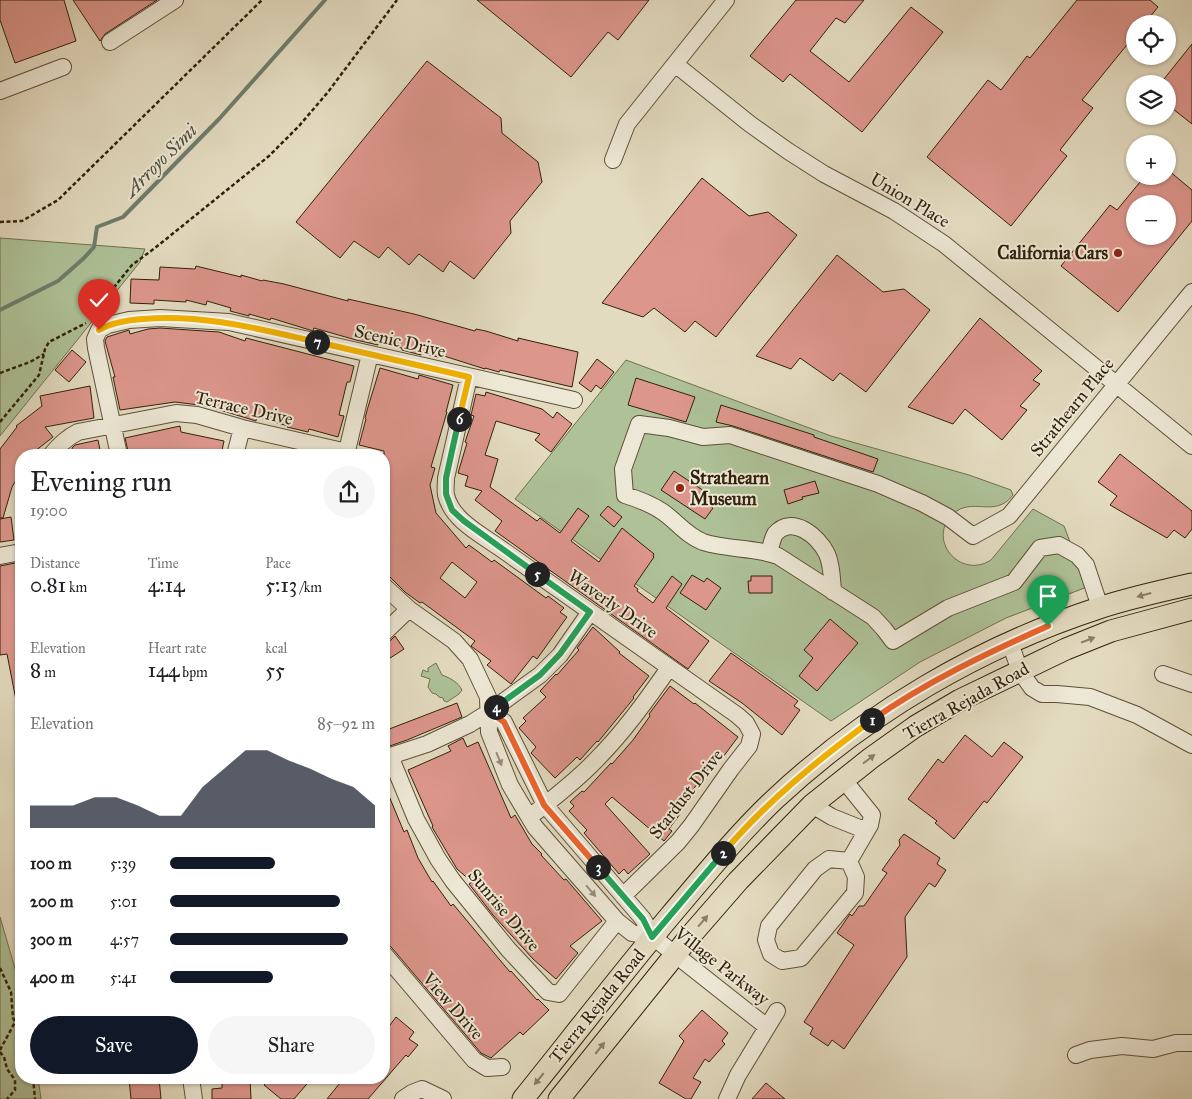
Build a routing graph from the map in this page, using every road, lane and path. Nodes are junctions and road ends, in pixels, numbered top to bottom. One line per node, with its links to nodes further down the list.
1 (175, 0): 5 (street)
2 (262, 0): 10 (path)
3 (397, 0): 12 (path)
4 (726, 0): 6 (street)
5 (110, 42)
6 (675, 64): 9 (street); 16 (street, Union Place)
7 (63, 67): 8 (street)
8 (0, 91)
9 (613, 160)
10 (0, 222)
11 (1192, 292): 16 (street, Strathearn Place)
12 (44, 354): 14 (path); 18 (path)
13 (370, 354): 15 (street, Scenic Drive); 19 (street, Scenic Drive); 26 (street)
14 (0, 373)
15 (469, 377): 17 (street, Scenic Drive); 36 (street, Waverly Drive)
16 (1117, 384): 21 (street, Union Place); 27 (street, Strathearn Place)
17 (574, 400)
18 (0, 422)
19 (114, 426): 20 (street, Terrace Drive); 22 (street, Terrace Drive); 23 (street)
20 (242, 428): 24 (street); 25 (street, Terrace Drive)
21 (1192, 446)
22 (56, 449)
23 (118, 449)
24 (237, 449)
25 (326, 449)
26 (347, 449)
27 (769, 552): 32 (street); 32 (street)
28 (15, 553): 29 (street)
29 (0, 556)
30 (1192, 584): 34 (main road, Tierra Rejada Road, one-way to 34)
31 (390, 591): 33 (street, Village Parkway)
32 (833, 592): 34 (street)
33 (409, 608): 37 (street); 43 (street, Village Parkway)
34 (1100, 608): 38 (main road, Tierra Rejada Road)
35 (1192, 609): 40 (main road, Tierra Rejada Road, one-way to 35)
36 (590, 612): 39 (street, Waverly Drive); 43 (street)
37 (390, 627)
38 (1010, 643): 40 (street); 56 (main road, Tierra Rejada Road)
39 (669, 668): 44 (street, Waverly Drive); 49 (street)
40 (1020, 672): 45 (street); 48 (main road, Tierra Rejada Road, one-way to 40)
41 (1163, 674): 42 (street)
42 (1192, 684)
43 (490, 712): 46 (street); 49 (street, Village Parkway); 51 (street, Village Parkway, one-way to 51)
44 (752, 734): 54 (street, Stardust Drive)
45 (1192, 745)
46 (390, 756)
47 (390, 763): 55 (street, Sunrise Drive)
48 (843, 779): 50 (main road, Tierra Rejada Road); 52 (street)
49 (544, 805): 51 (street); 54 (street, Village Parkway)
50 (812, 805): 52 (street); 57 (main road, Tierra Rejada Road, one-way to 50)
51 (528, 818): 55 (street, Village Parkway, one-way to 55)
52 (870, 825): 53 (street)
53 (848, 861): 53 (street)
54 (623, 896): 56 (street, Village Parkway)
55 (617, 921): 56 (street, Village Parkway)
56 (652, 937): 57 (street, Village Parkway); 76 (main road, Tierra Rejada Road, one-way to 76)
57 (675, 955): 62 (street, Village Parkway); 77 (main road, Tierra Rejada Road, one-way to 57)
58 (390, 961): 66 (street, View Drive)
59 (0, 968): 61 (path)
60 (777, 1011): 62 (street)
61 (15, 1022): 64 (path)
62 (766, 1027): 78 (street)
63 (1192, 1043): 65 (street)
64 (0, 1051): 67 (path)
65 (1076, 1055)
66 (502, 1066)
67 (15, 1079)
68 (16, 1084): 71 (path)
69 (34, 1084): 72 (path)
70 (193, 1084): 73 (street)
71 (7, 1099)
72 (35, 1099)
73 (194, 1099)
74 (404, 1099): 75 (street)
75 (443, 1099)
76 (522, 1099)
77 (559, 1099)
78 (728, 1099)

